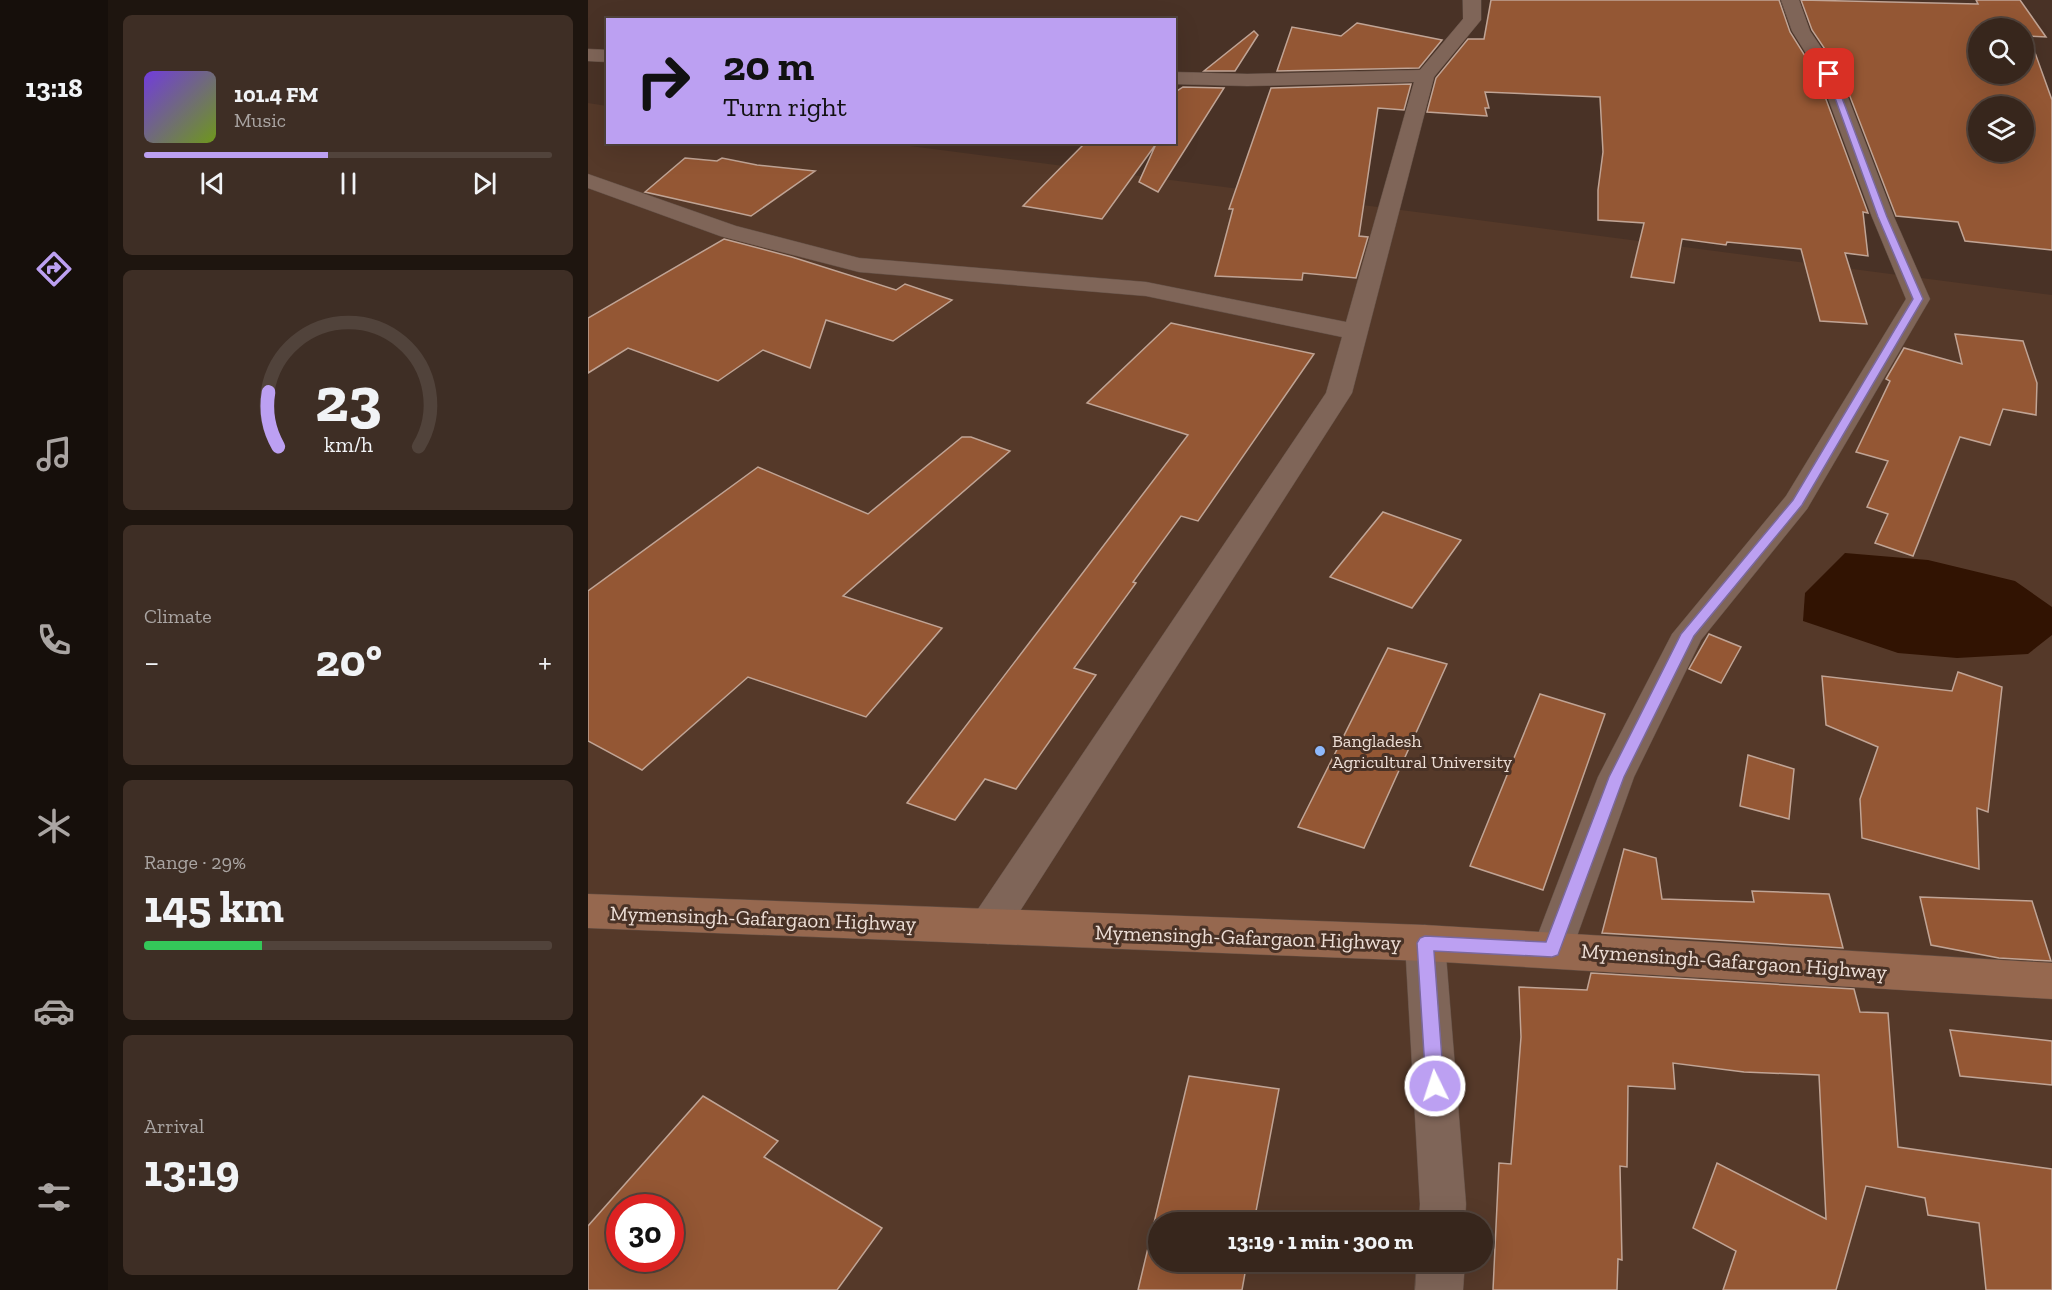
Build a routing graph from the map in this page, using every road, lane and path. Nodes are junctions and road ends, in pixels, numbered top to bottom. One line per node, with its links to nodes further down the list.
1 (1472, 0): 5 (street)
2 (1790, 0): 12 (street)
3 (588, 56): 4 (street)
4 (606, 56)
5 (1425, 76): 6 (street); 8 (street)
6 (1176, 78)
7 (588, 181): 8 (street)
8 (1356, 332): 10 (street)
9 (588, 911): 10 (main road, Mymensingh-Gafargaon Highway)
10 (988, 927): 11 (main road, Mymensingh-Gafargaon Highway)
11 (1425, 943): 12 (main road, Mymensingh-Gafargaon Highway); 14 (street)
12 (1552, 950): 13 (main road, Mymensingh-Gafargaon Highway)
13 (2052, 981)
14 (1443, 1212)
15 (1440, 1272): 16 (street)
16 (1439, 1290)

